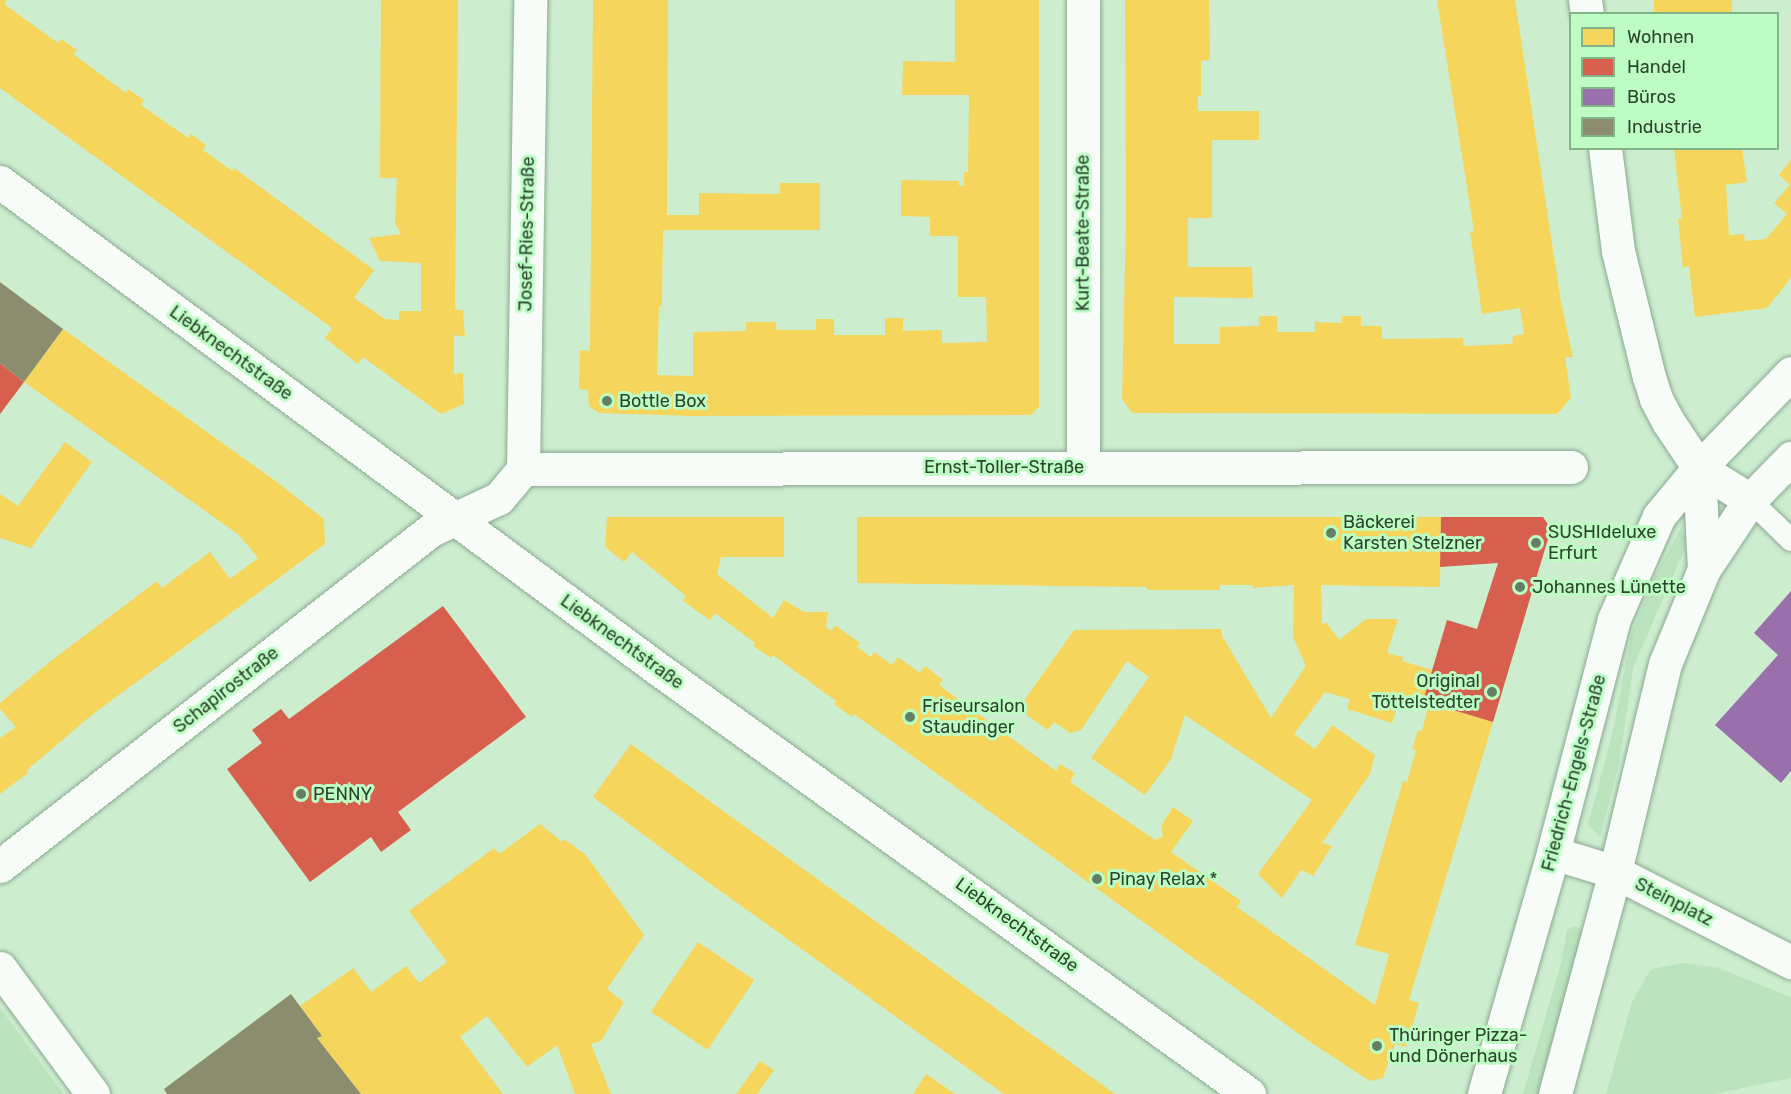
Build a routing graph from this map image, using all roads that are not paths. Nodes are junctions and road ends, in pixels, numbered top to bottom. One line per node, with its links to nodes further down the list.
1 (530, 0): 10 (street, Josef-Ries-Straße)
2 (1083, 0): 7 (street, Kurt-Beate-Straße)
3 (1605, 150): 9 (street)
4 (0, 182): 12 (street, Liebknechtstraße)
5 (1791, 373): 9 (street, Friedrich-Engels-Straße)
6 (1791, 458): 11 (street)
7 (1083, 467): 8 (street, Ernst-Toller-Straße); 10 (street, Ernst-Toller-Straße)
8 (1571, 467)
9 (1699, 468): 11 (street); 14 (street); 15 (street, Friedrich-Engels-Straße)
10 (523, 469): 12 (street)
11 (1750, 500): 13 (lane); 14 (street)
12 (455, 519): 16 (street, Schapirostraße); 21 (street, Liebknechtstraße)
13 (1791, 540)
14 (1704, 569): 17 (street)
15 (1553, 853): 17 (street, Steinplatz); 22 (street, Friedrich-Engels-Straße)
16 (0, 866)
17 (1615, 872): 18 (street, Steinplatz); 23 (street)
18 (1791, 962)
19 (0, 968): 20 (street)
20 (93, 1094)
21 (1249, 1094)
22 (1484, 1094)
23 (1555, 1094)

